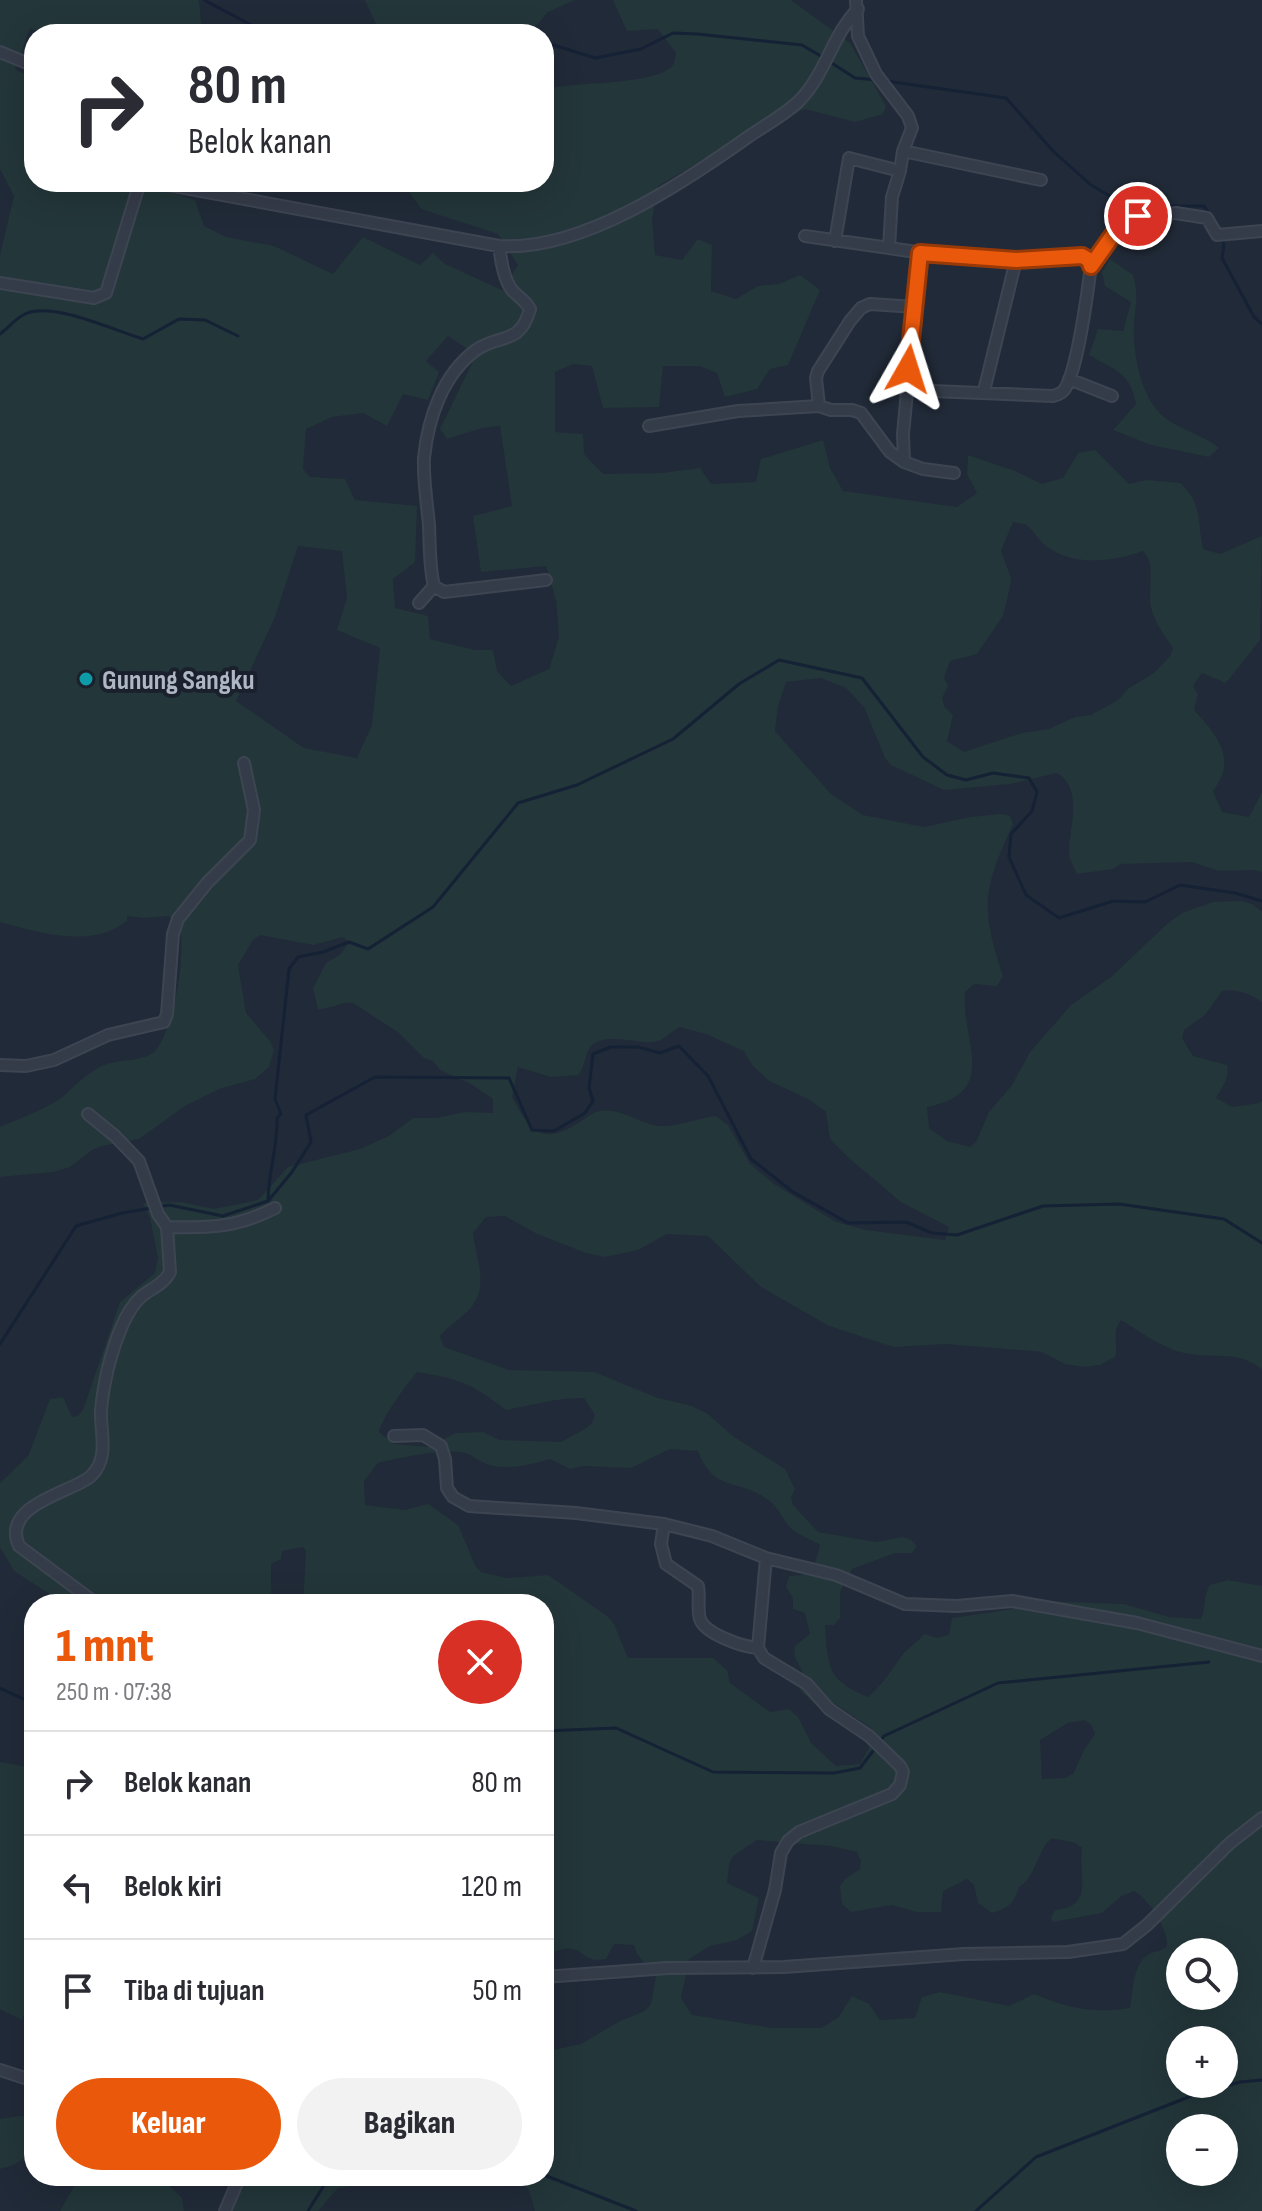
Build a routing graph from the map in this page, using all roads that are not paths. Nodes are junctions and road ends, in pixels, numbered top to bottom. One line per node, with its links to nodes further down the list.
1 (857, 5): 4 (street); 12 (street)
2 (0, 52): 3 (street)
3 (24, 62)
4 (903, 151): 5 (street); 6 (street)
5 (900, 171): 11 (street); 13 (street)
6 (1041, 180)
7 (137, 192): 17 (street)
8 (206, 192): 12 (street)
9 (1262, 231): 16 (street)
10 (805, 236): 11 (street)
11 (835, 241): 13 (street)
12 (499, 246): 28 (street)
13 (889, 248): 14 (street)
14 (920, 253): 15 (street); 18 (street)
15 (1016, 260): 16 (street); 21 (street)
16 (1091, 266): 19 (street)
17 (0, 283)
18 (915, 307): 20 (street); 23 (street)
19 (1069, 379): 21 (street); 22 (street)
20 (908, 390): 21 (street); 25 (street)
21 (984, 391)
22 (1112, 396)
23 (819, 406): 24 (street); 25 (street)
24 (649, 426)
25 (904, 462): 26 (street)
26 (954, 473)
27 (546, 580): 28 (street)
28 (434, 586): 29 (street)
29 (419, 603)
30 (244, 763): 31 (street)
31 (0, 1065)
32 (88, 1114): 34 (street)
33 (275, 1208): 34 (street)
34 (167, 1227): 38 (street)
35 (394, 1436): 36 (street)
36 (664, 1524): 37 (street); 39 (street)
37 (766, 1558): 39 (street); 40 (street)
38 (84, 1594)
39 (758, 1648): 42 (street)
40 (1262, 1656)
41 (1262, 1818): 42 (street)
42 (753, 1968): 43 (street)
43 (554, 1976)
44 (0, 2070): 45 (street)
45 (24, 2078)
46 (236, 2186): 47 (street)
47 (225, 2211)

